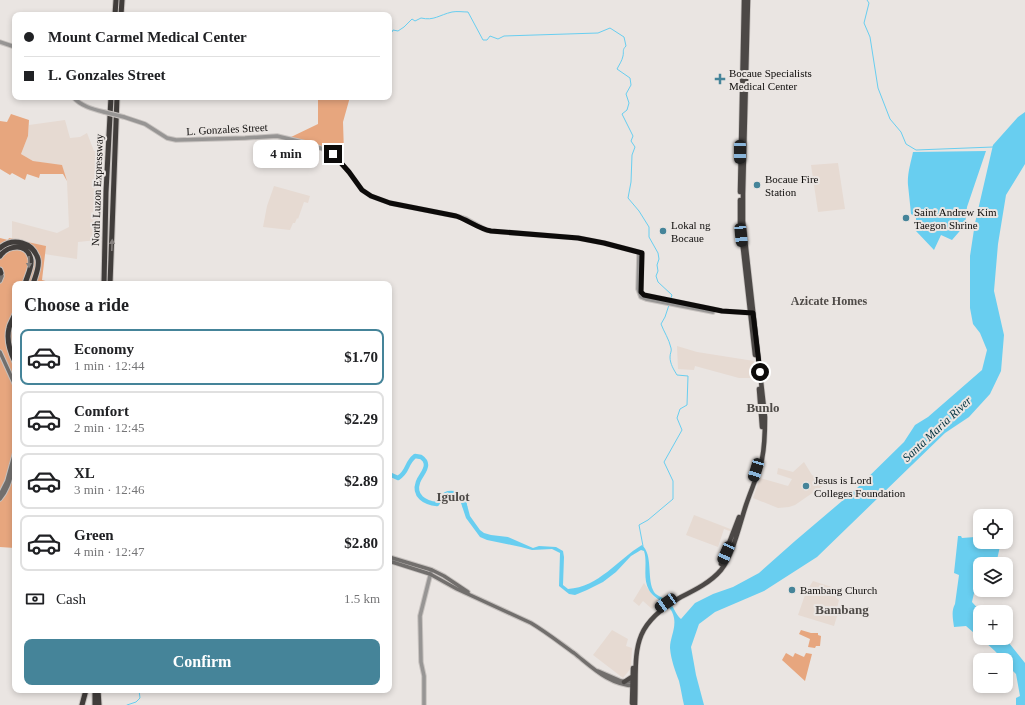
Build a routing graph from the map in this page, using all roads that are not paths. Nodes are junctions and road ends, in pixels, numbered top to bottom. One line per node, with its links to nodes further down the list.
1 (116, 0): 5 (highway)
2 (122, 0): 6 (highway)
3 (744, 0): 20 (highway)
4 (748, 0): 20 (highway)
5 (115, 12)
6 (121, 12)
7 (0, 42): 8 (street)
8 (12, 46)
9 (76, 100): 20 (street, L. Gonzales Street, bridge)
10 (112, 100): 18 (highway, North Luzon Expressway)
11 (117, 100): 19 (highway, North Luzon Expressway, one-way to 11)
12 (0, 248): 17 (highway)
13 (0, 256): 16 (highway, one-way to 16)
14 (0, 272): 15 (main road)
15 (0, 281)
16 (26, 281)
17 (34, 281)
18 (104, 281)
19 (110, 281)
20 (751, 314): 33 (highway)
21 (12, 321): 23 (highway)
22 (0, 352): 24 (main road)
23 (12, 356)
24 (12, 377)
25 (12, 465): 27 (main road)
26 (12, 471): 27 (main road)
27 (8, 482): 28 (main road); 29 (main road)
28 (0, 495)
29 (0, 499)
30 (392, 558): 32 (main road)
31 (392, 561): 32 (main road)
32 (431, 572): 34 (main road); 46 (street)
33 (660, 609): 35 (highway); 37 (highway)
34 (593, 669): 36 (main road); 37 (main road)
35 (633, 676): 36 (highway); 37 (highway)
36 (624, 682): 37 (main road)
37 (634, 684): 47 (highway)
38 (85, 693): 42 (highway)
39 (96, 693): 43 (highway)
40 (96, 693): 44 (highway)
41 (96, 693): 45 (highway)
42 (82, 705)
43 (91, 705)
44 (95, 705)
45 (98, 705)
46 (424, 705)
47 (633, 705)

